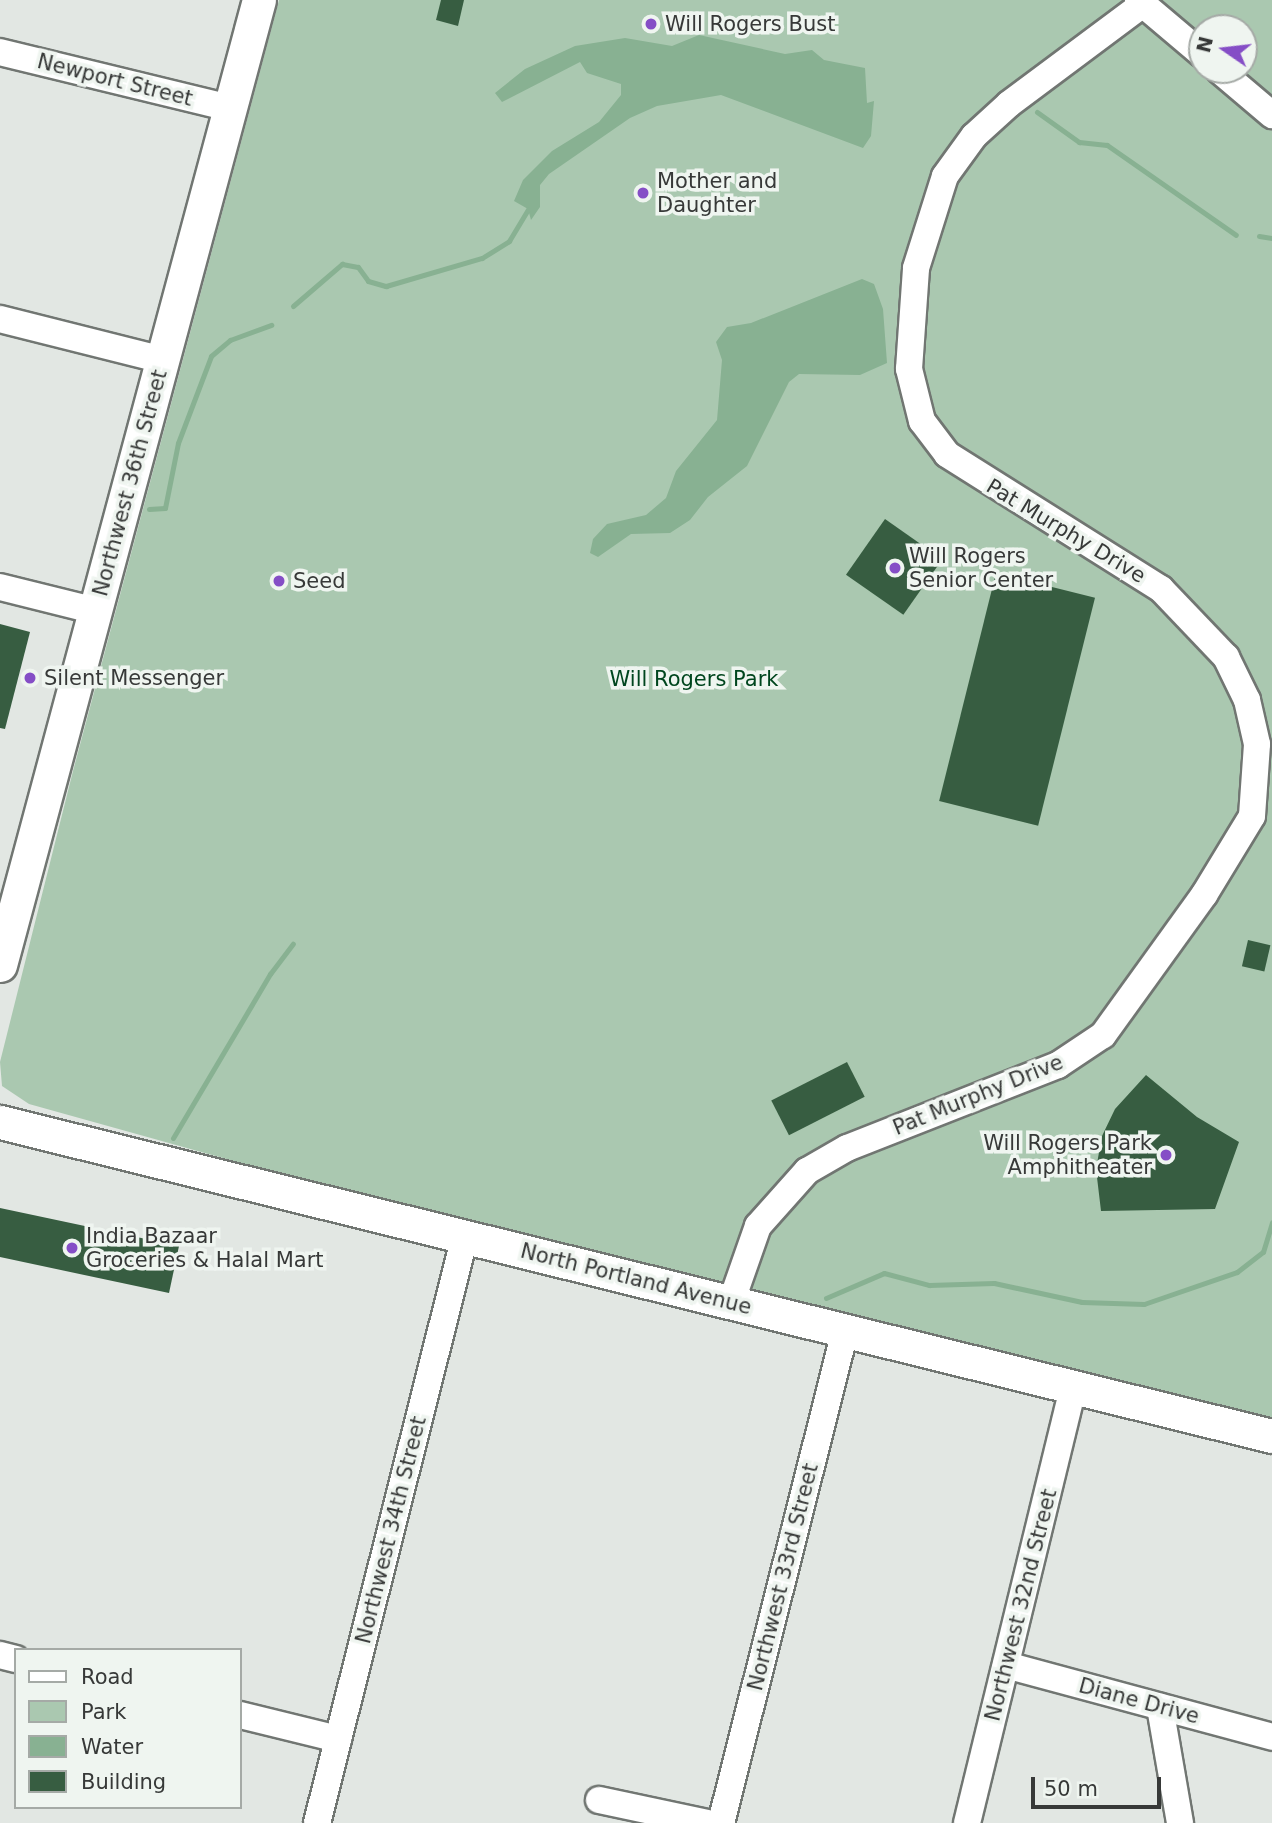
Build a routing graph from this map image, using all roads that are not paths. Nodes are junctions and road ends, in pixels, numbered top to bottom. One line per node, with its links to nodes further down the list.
1 (259, 0): 6 (main road, Northwest 36th Street)
2 (1141, 2): 3 (street); 15 (street, Pat Murphy Drive)
3 (1188, 42)
4 (0, 52): 6 (street, Newport Street)
5 (1235, 84): 7 (street)
6 (230, 108): 9 (main road, Northwest 36th Street)
7 (1272, 115)
8 (0, 319): 9 (street)
9 (163, 360): 11 (main road, Northwest 36th Street)
10 (0, 587): 11 (street)
11 (96, 611): 12 (main road, Northwest 36th Street)
12 (0, 965)
13 (0, 1122): 14 (main road, North Portland Avenue)
14 (465, 1236): 15 (main road, North Portland Avenue); 23 (street, Northwest 34th Street)
15 (731, 1303): 16 (main road, North Portland Avenue)
16 (845, 1331): 17 (main road, North Portland Avenue); 27 (street, Northwest 33rd Street)
17 (1073, 1387): 18 (main road, North Portland Avenue); 19 (street, Northwest 32nd Street)
18 (1272, 1436)
19 (1006, 1665): 20 (street, Diane Drive); 28 (street, Northwest 32nd Street)
20 (1160, 1707): 22 (street, Diane Drive); 29 (street)
21 (242, 1715): 23 (street)
22 (1272, 1737)
23 (338, 1739): 25 (street, Northwest 34th Street)
24 (599, 1800): 26 (street)
25 (317, 1823)
26 (707, 1823)
27 (721, 1823)
28 (967, 1823)
29 (1180, 1823)

